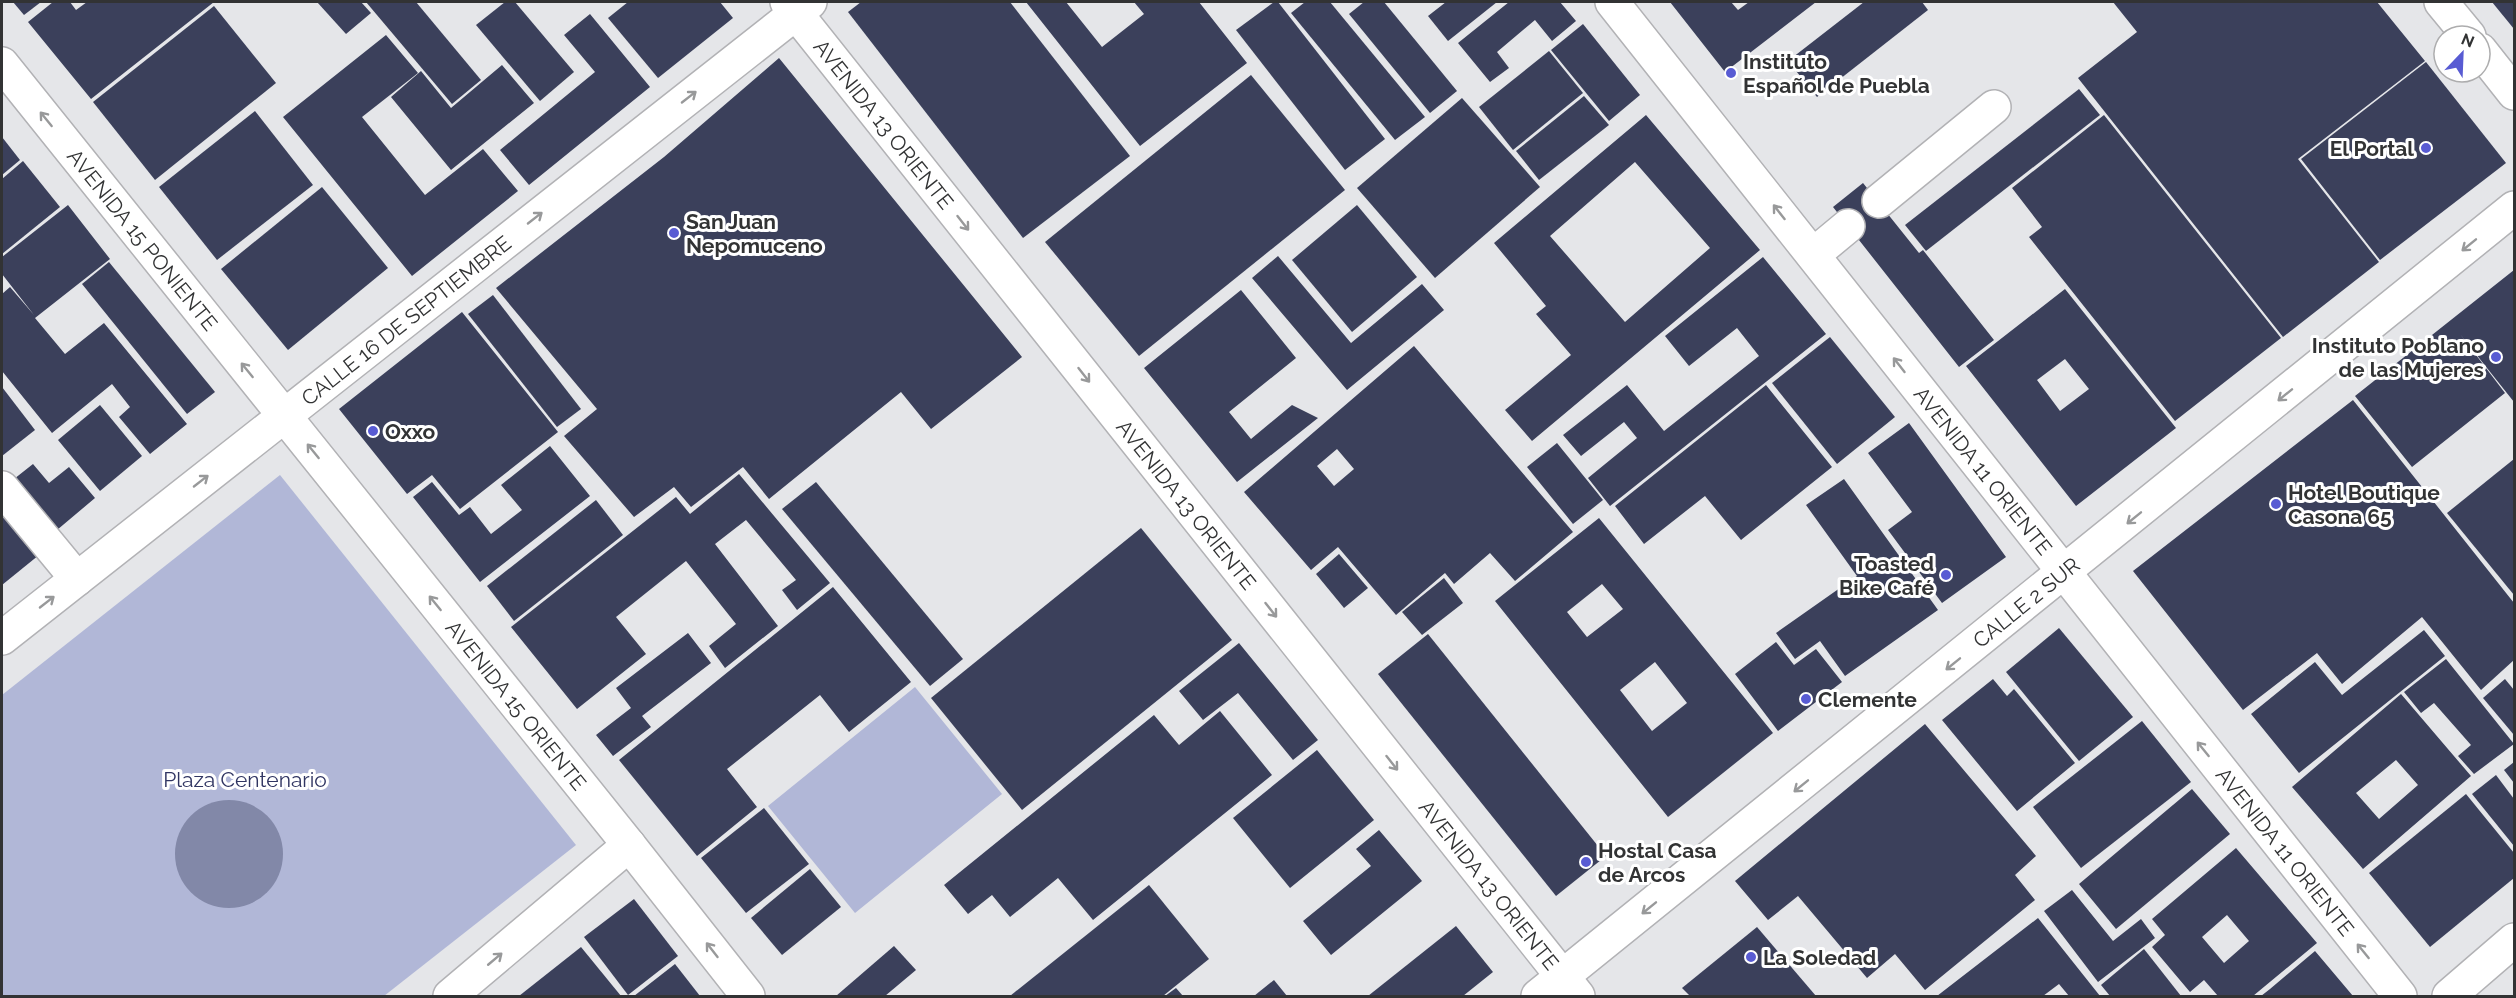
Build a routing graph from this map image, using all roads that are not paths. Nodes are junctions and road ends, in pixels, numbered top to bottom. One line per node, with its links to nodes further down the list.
1 (1612, 2): 12 (street, AVENIDA 11 ORIENTE, one-way to 1)
2 (2441, 2): 4 (street)
3 (798, 5): 13 (street, CALLE 16 DE SEPTIEMBRE, one-way to 3); 20 (street, AVENIDA 13 ORIENTE, one-way to 20)
4 (2459, 24)
5 (2, 64): 13 (street, AVENIDA 15 PONIENTE, one-way to 5)
6 (2492, 65): 7 (street)
7 (2514, 93)
8 (1994, 107): 9 (street)
9 (1879, 201)
10 (2514, 208): 15 (street, CALLE 2 SUR, one-way to 15)
11 (1848, 226): 12 (street)
12 (1813, 255): 15 (street, AVENIDA 11 ORIENTE, one-way to 12)
13 (284, 415): 16 (street, CALLE 16 DE SEPTIEMBRE, one-way to 13); 18 (street, AVENIDA 15 ORIENTE, one-way to 13)
14 (2, 488): 16 (street)
15 (2064, 574): 20 (street, CALLE 2 SUR, one-way to 20); 23 (street, AVENIDA 11 ORIENTE, one-way to 15)
16 (77, 579): 17 (street, CALLE 16 DE SEPTIEMBRE, one-way to 16)
17 (2, 638)
18 (629, 845): 21 (street, one-way to 18); 22 (street, AVENIDA 15 ORIENTE, one-way to 18)
19 (2514, 940): 24 (street)
20 (1559, 990)
21 (450, 996)
22 (748, 996)
23 (2400, 996)
24 (2449, 996)

